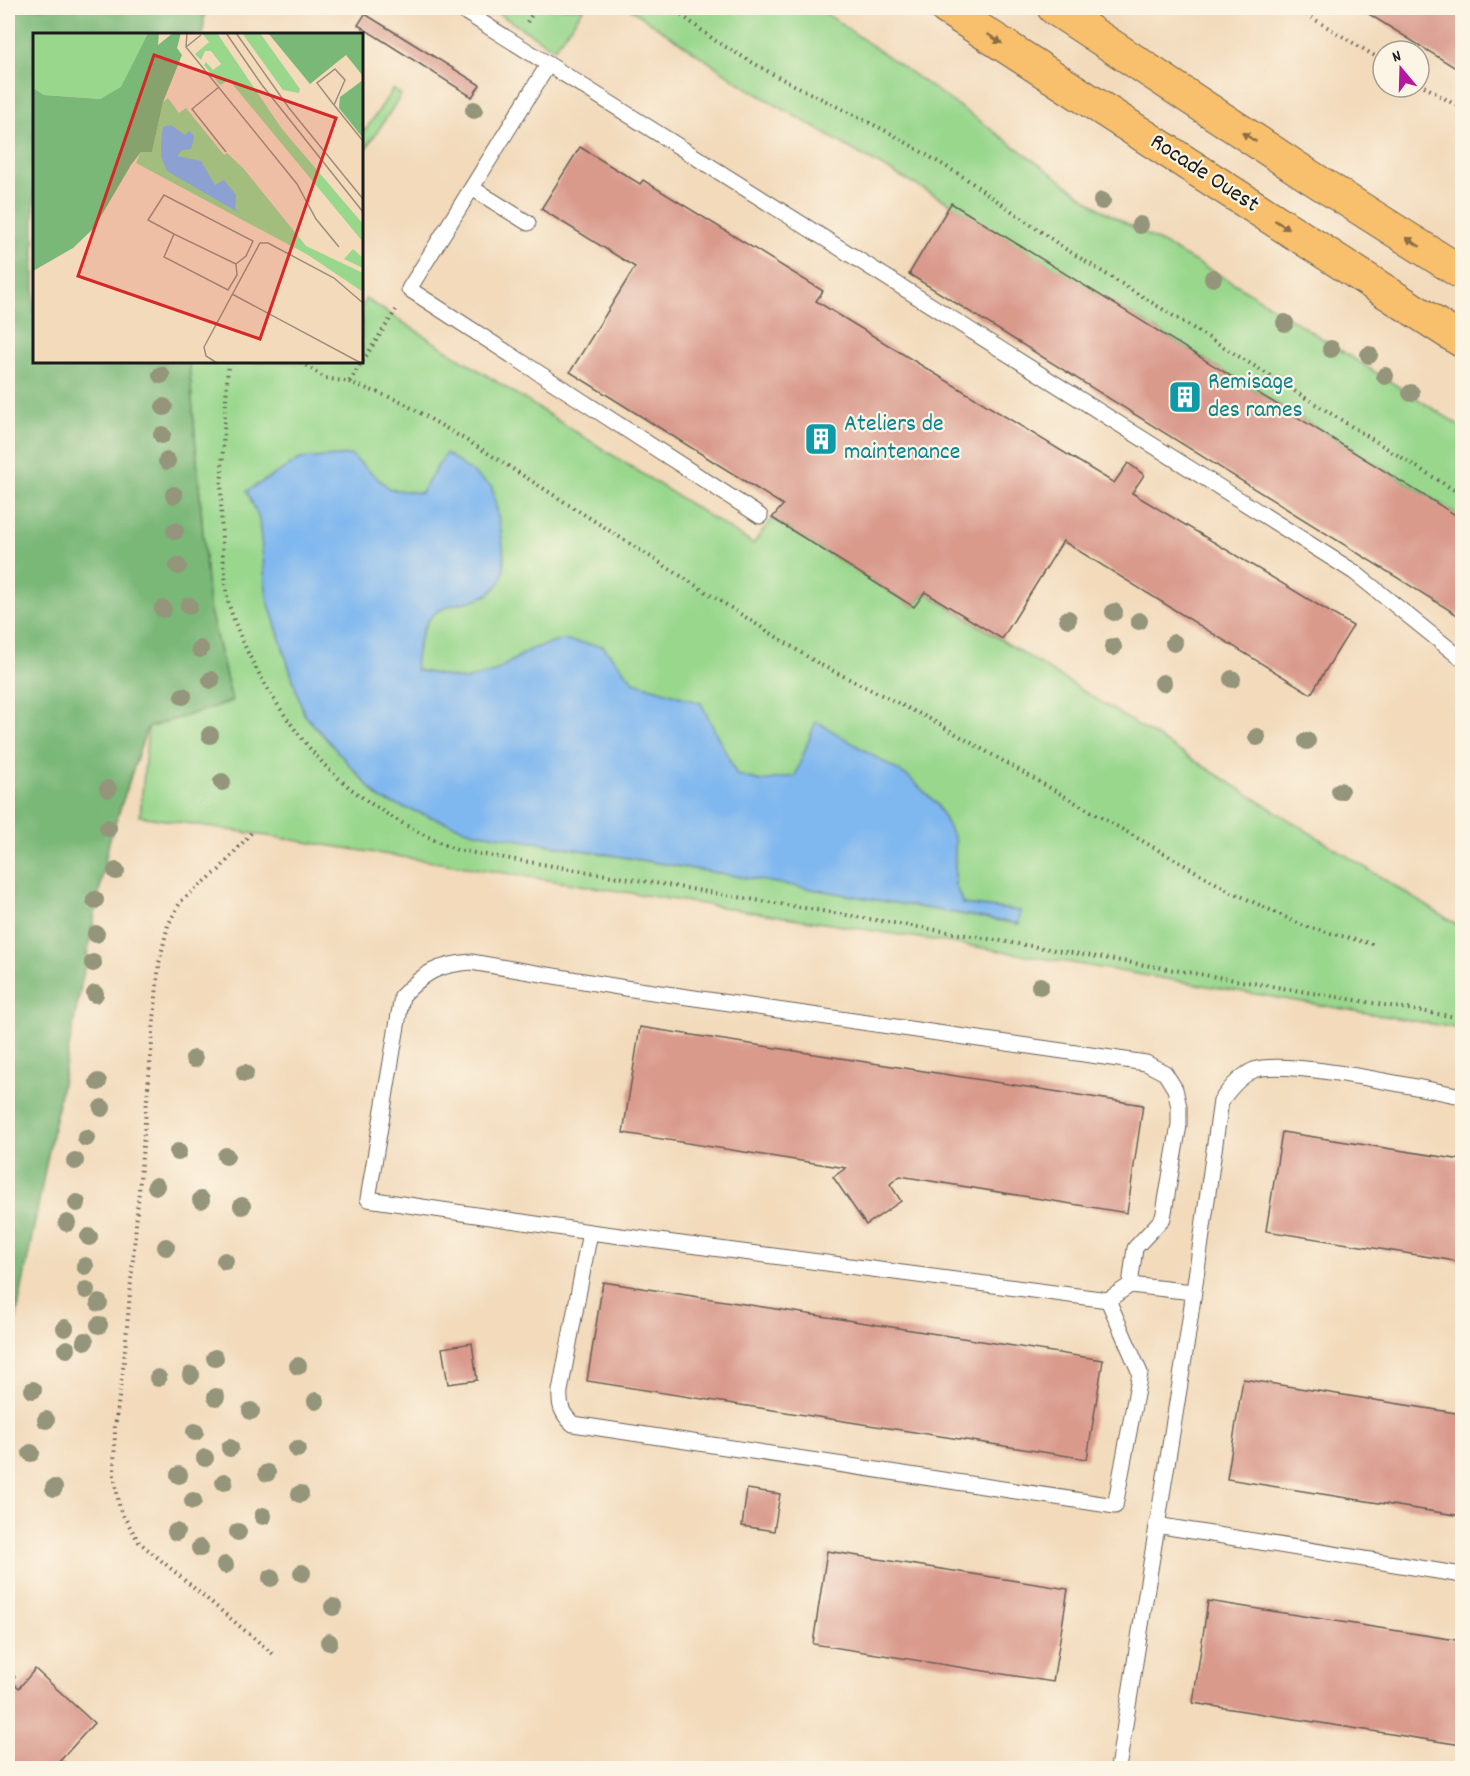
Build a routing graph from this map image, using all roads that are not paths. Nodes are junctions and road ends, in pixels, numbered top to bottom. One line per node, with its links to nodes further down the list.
1 (459, 8): 4 (lane)
2 (946, 8): 8 (highway, Rocade Ouest, one-way to 8)
3 (1054, 8): 7 (highway, one-way to 3)
4 (548, 65): 5 (lane); 10 (lane)
5 (472, 188): 6 (lane); 9 (lane)
6 (528, 223)
7 (1462, 273)
8 (1462, 341)
9 (760, 516)
10 (1462, 659)
11 (1462, 1096): 14 (lane)
12 (590, 1232): 13 (lane); 15 (lane); 15 (lane)
13 (1130, 1285): 14 (lane); 15 (lane)
14 (1193, 1292): 16 (lane)
15 (1108, 1300)
16 (1156, 1525): 17 (lane); 18 (lane)
17 (1462, 1575)
18 (1118, 1768)

